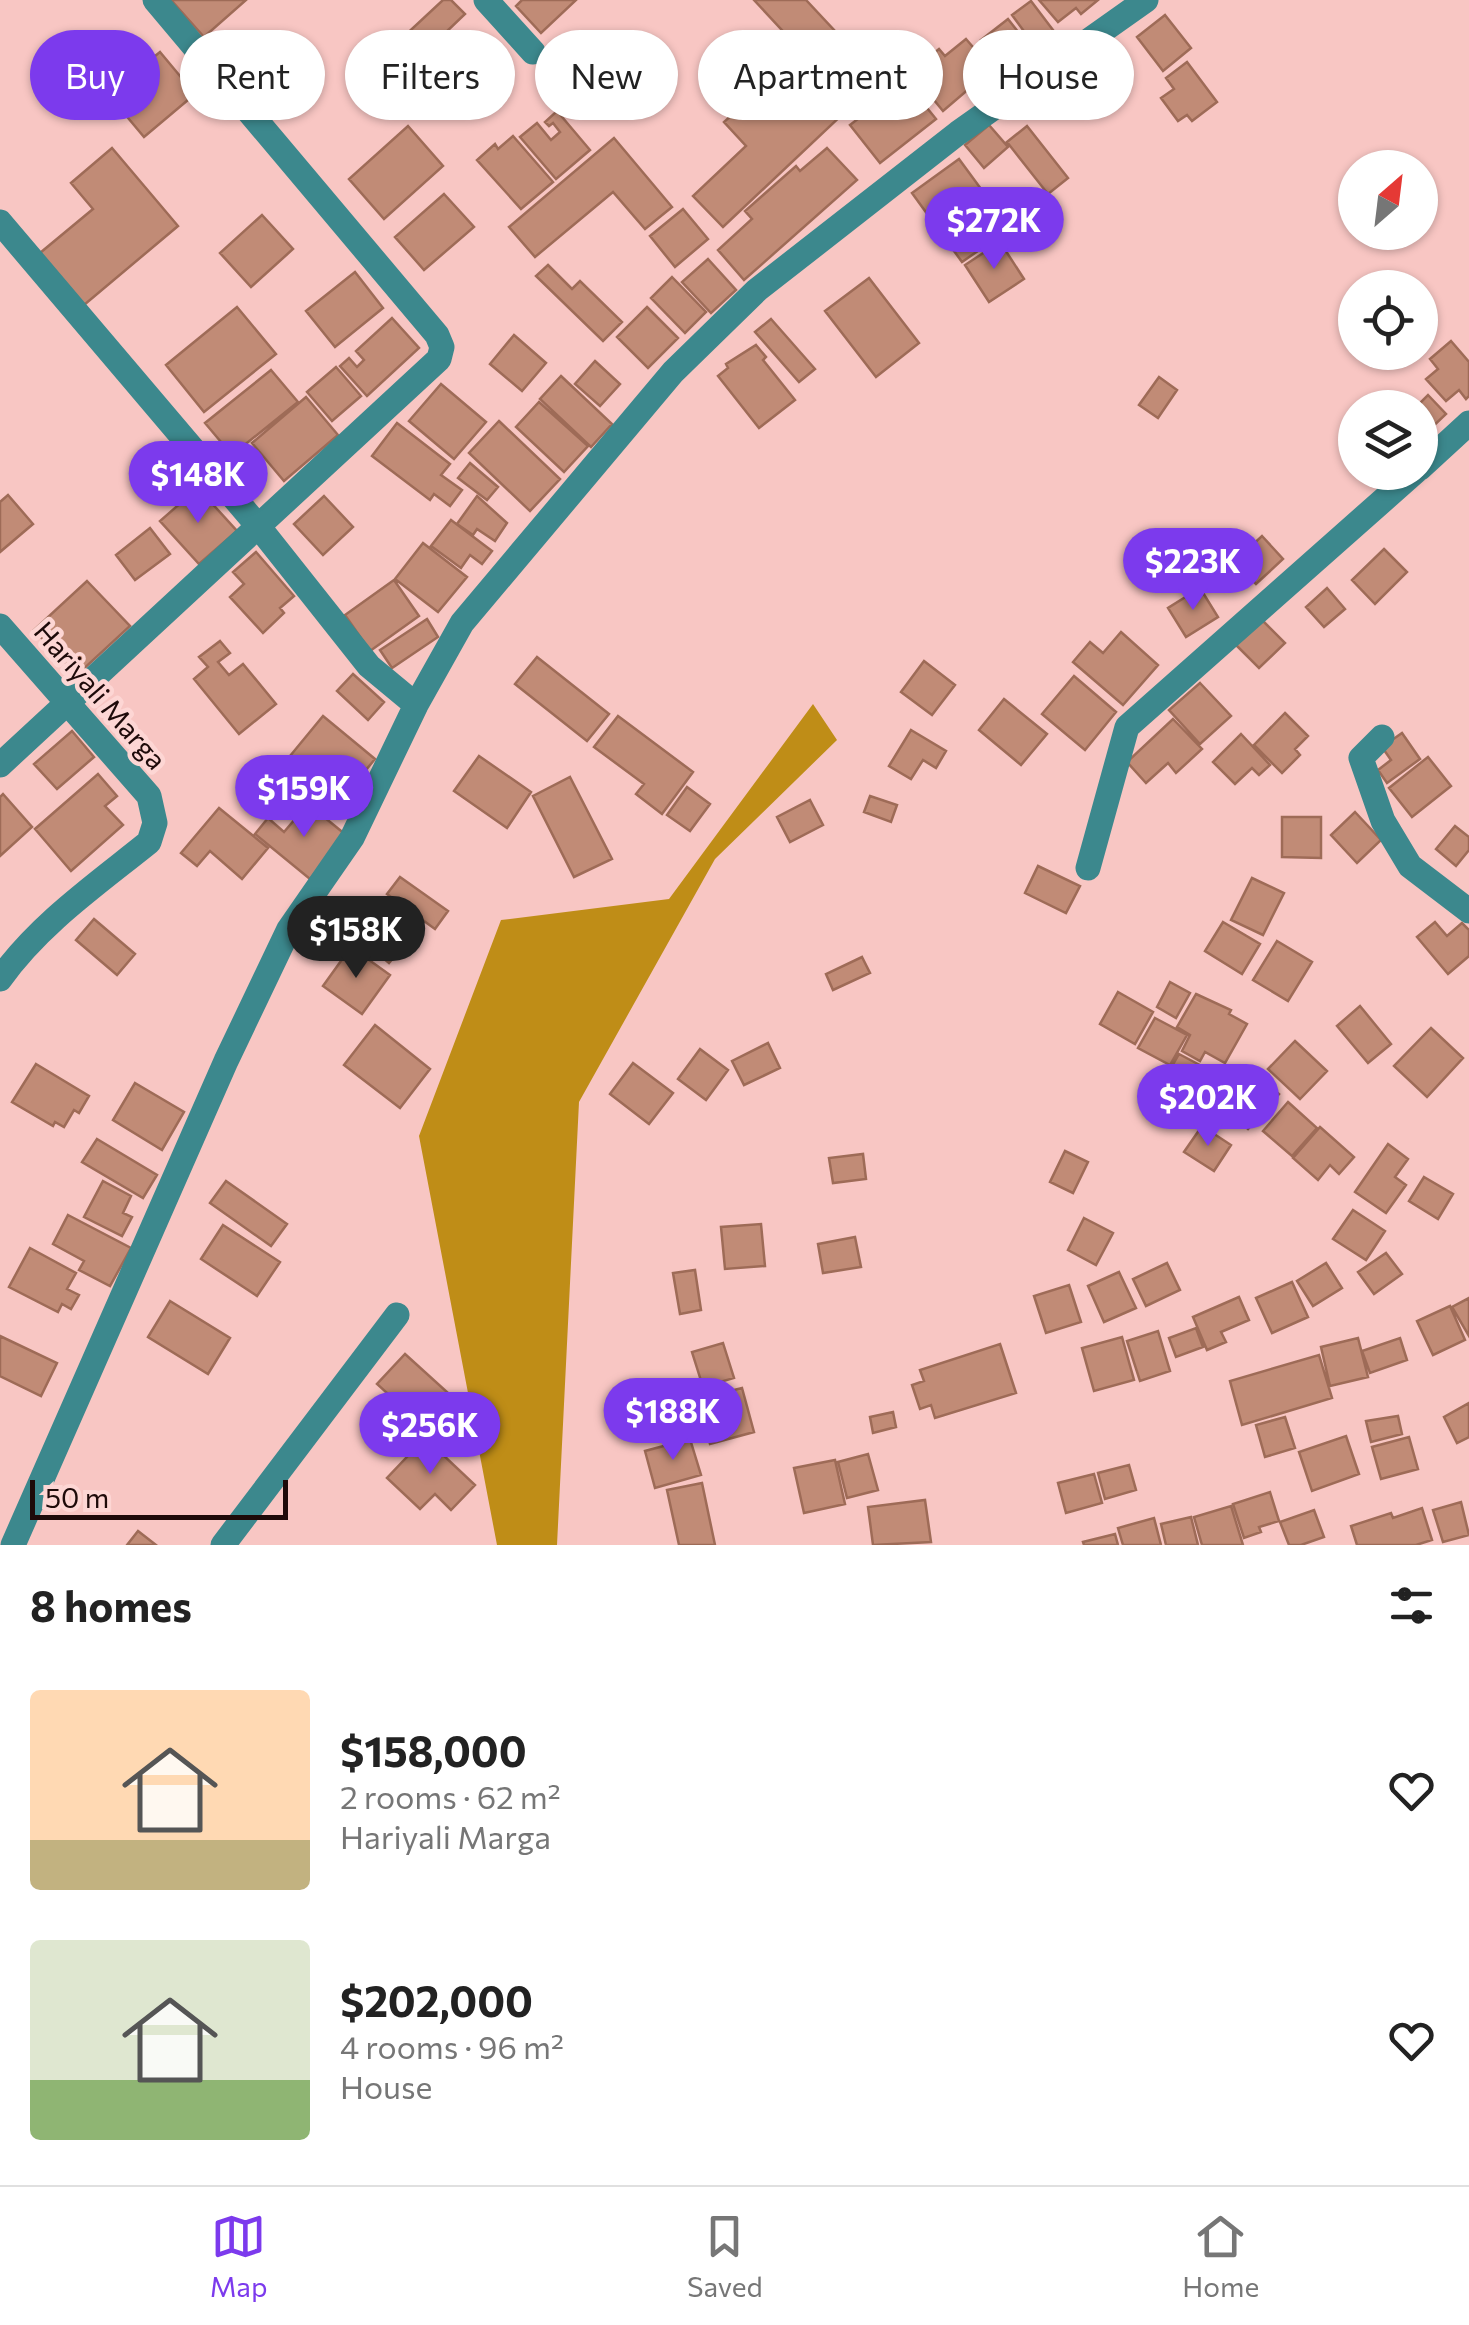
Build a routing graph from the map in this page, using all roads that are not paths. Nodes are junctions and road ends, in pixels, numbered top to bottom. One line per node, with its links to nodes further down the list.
1 (154, 0): 9 (street)
2 (486, 0): 4 (street)
3 (1146, 0): 12 (street)
4 (533, 52)
5 (0, 222): 9 (street)
6 (1469, 424): 7 (street)
7 (1438, 451)
8 (1394, 490): 15 (street)
9 (258, 526): 11 (street); 12 (street)
10 (0, 626): 11 (street, Hariyali Marga)
11 (70, 703): 14 (street); 17 (street, Hariyali Marga)
12 (416, 705): 19 (street)
13 (1382, 737): 16 (street)
14 (0, 765)
15 (1088, 868)
16 (1469, 912)
17 (0, 979)
18 (397, 1315): 20 (street)
19 (13, 1545)
20 (223, 1545)

